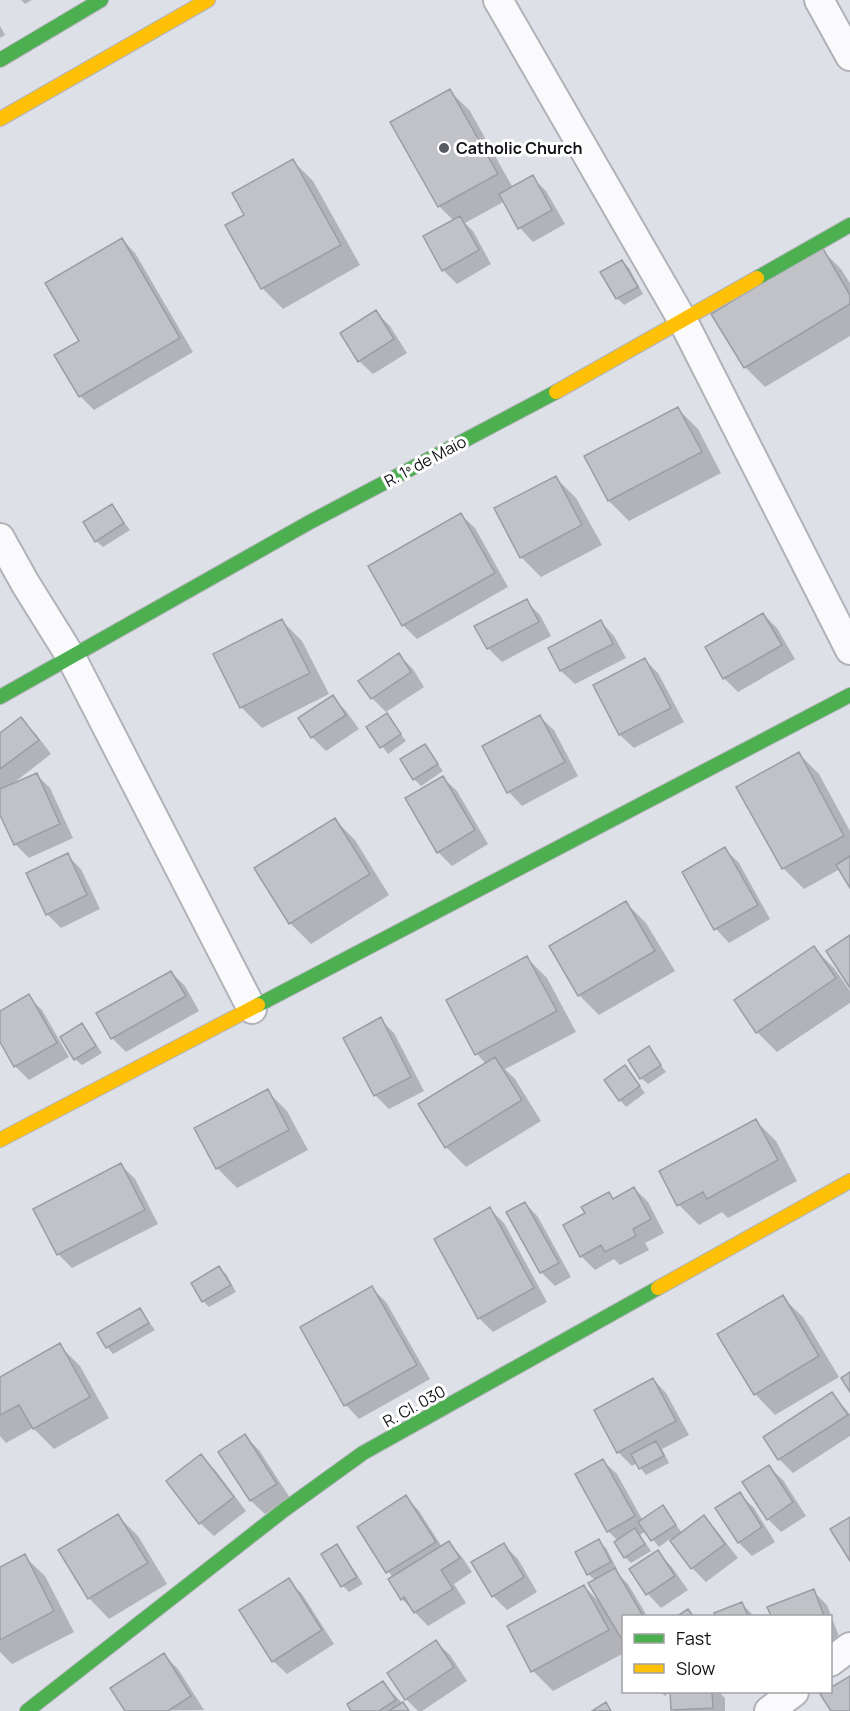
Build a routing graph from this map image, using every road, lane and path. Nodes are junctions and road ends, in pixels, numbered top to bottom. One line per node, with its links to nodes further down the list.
1 (208, 0): 7 (main road)
2 (498, 0): 9 (street)
3 (819, 0): 5 (street)
4 (101, 4): 6 (main road)
5 (850, 56)
6 (0, 60)
7 (0, 119)
8 (850, 225): 9 (main road, R. 1º de Maio)
9 (683, 321): 11 (street); 12 (main road, R. 1º de Maio)
10 (0, 538): 12 (street)
11 (850, 650)
12 (71, 657): 14 (main road, R. 1º de Maio); 15 (street)
13 (850, 695): 15 (main road)
14 (0, 697)
15 (252, 1009): 16 (main road)
16 (0, 1140)
17 (850, 1182): 21 (main road, R. Cl. 030)
18 (850, 1647): 19 (street)
19 (832, 1661)
20 (793, 1693): 22 (street)
21 (27, 1711)
22 (769, 1711)

